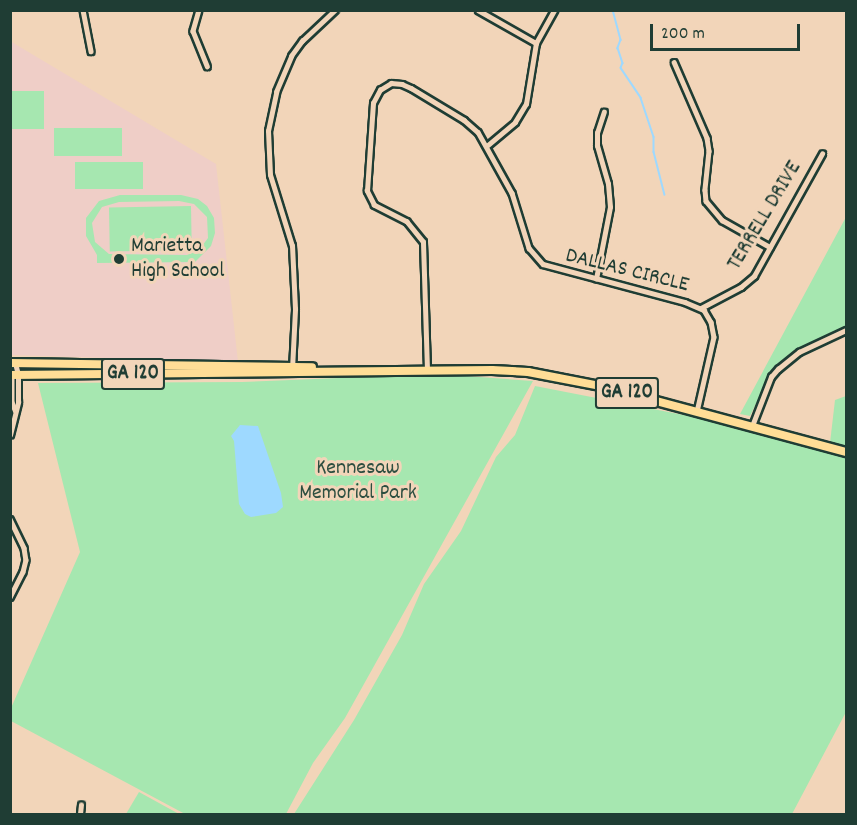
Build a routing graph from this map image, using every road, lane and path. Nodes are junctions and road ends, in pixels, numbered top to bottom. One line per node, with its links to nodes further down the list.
1 (83, 10): 7 (street)
2 (199, 10): 9 (street)
3 (335, 10): 18 (street)
4 (478, 10): 6 (street)
5 (554, 10): 6 (street)
6 (536, 43): 11 (street)
7 (91, 51)
8 (674, 62): 13 (street)
9 (207, 66)
10 (604, 112): 14 (street)
11 (488, 145): 14 (street, DALLAS CIRCLE); 19 (street, DALLAS CIRCLE)
12 (822, 154): 13 (street, TERRELL DRIVE)
13 (770, 247): 15 (street, TERRELL DRIVE)
14 (596, 279): 15 (street, DALLAS CIRCLE)
15 (701, 308): 21 (street, DALLAS CIRCLE)
16 (846, 330): 22 (street)
17 (13, 363): 18 (highway, GA 120); 20 (street)
18 (292, 370): 19 (highway, GA 120); 20 (highway, GA 120)
19 (427, 370): 21 (highway, GA 120)
20 (14, 375): 23 (street)
21 (697, 412): 22 (highway, GA 120)
22 (752, 426): 24 (highway, GA 120)
23 (10, 435)
24 (846, 452)
25 (10, 519): 26 (street)
26 (10, 597)
27 (81, 805): 28 (street)
28 (80, 814)

